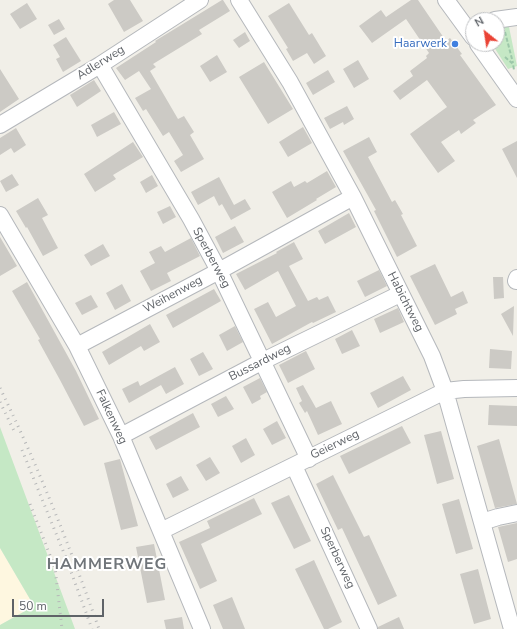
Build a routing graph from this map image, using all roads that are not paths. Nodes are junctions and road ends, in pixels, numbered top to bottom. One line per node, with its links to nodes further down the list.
1 (200, 0): 6 (street, Adlerweg)
2 (239, 0): 9 (street, Habichtweg)
3 (446, 0): 4 (street)
4 (465, 25)
5 (485, 52): 7 (street)
6 (100, 65): 8 (street, Adlerweg); 11 (street, Sperberweg)
7 (517, 99)
8 (0, 125)
9 (354, 197): 11 (street, Weihenweg); 12 (street, Habichtweg)
10 (0, 215): 13 (street, Falkenweg)
11 (219, 271): 13 (street, Weihenweg); 14 (street, Sperberweg)
12 (400, 294): 14 (street, Bussardweg); 16 (street, Habichtweg)
13 (77, 346): 17 (street, Falkenweg)
14 (263, 361): 17 (street, Bussardweg); 18 (street, Sperberweg)
15 (517, 388): 16 (street, Geierweg)
16 (445, 391): 18 (street, Geierweg); 21 (street, Habichtweg)
17 (121, 436): 22 (street, Falkenweg)
18 (309, 458): 19 (street, Geierweg)
19 (294, 466): 22 (street, Geierweg); 24 (street, Sperberweg)
20 (517, 513): 21 (street)
21 (482, 522): 25 (street, Habichtweg)
22 (161, 531): 23 (street, Falkenweg)
23 (202, 629)
24 (369, 629)
25 (512, 629)

